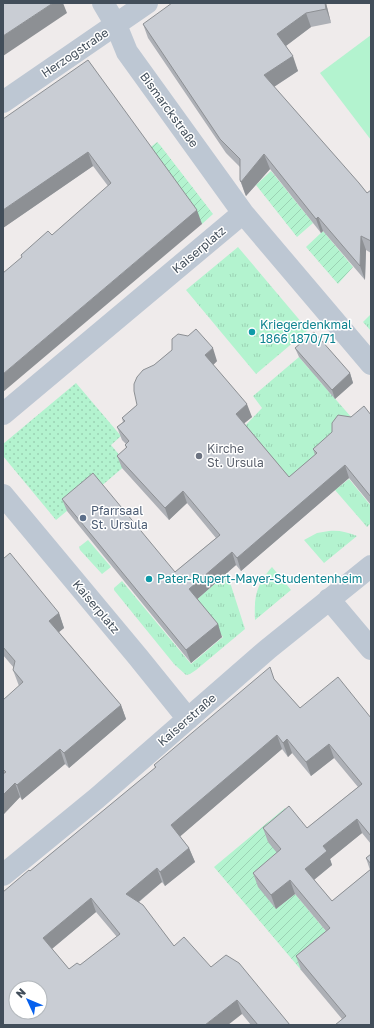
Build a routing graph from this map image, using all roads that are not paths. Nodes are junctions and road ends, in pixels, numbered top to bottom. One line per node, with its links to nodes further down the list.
1 (103, 3): 3 (street, Bismarckstraße)
2 (148, 3): 3 (street, Herzogstraße)
3 (116, 25): 4 (street, Herzogstraße); 5 (street, Bismarckstraße)
4 (3, 102)
5 (243, 213): 6 (street); 7 (street, Kaiserplatz)
6 (371, 364)
7 (3, 414)
8 (6, 504): 12 (street, Kaiserplatz)
9 (371, 566): 10 (street, Kaiserstraße)
10 (329, 599): 11 (street); 12 (street, Kaiserstraße)
11 (371, 649)
12 (188, 719): 13 (street, Kaiserstraße)
13 (3, 875)

